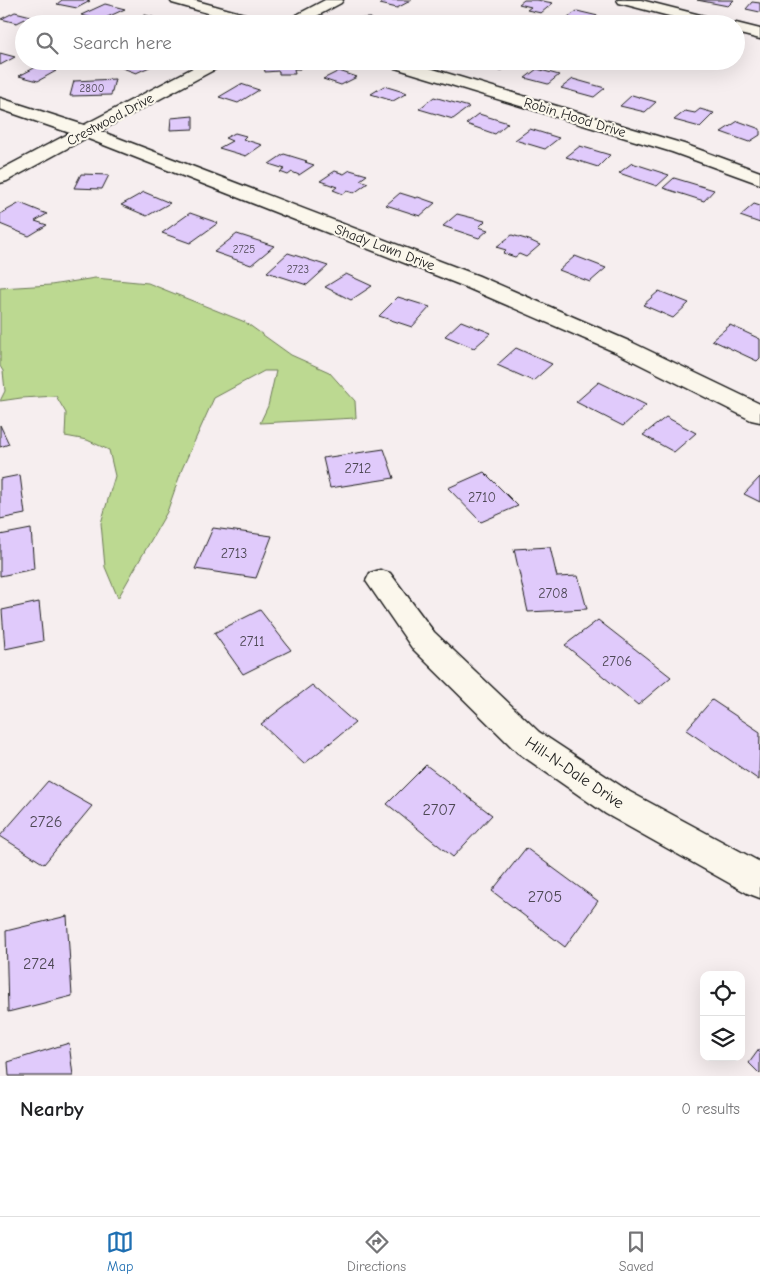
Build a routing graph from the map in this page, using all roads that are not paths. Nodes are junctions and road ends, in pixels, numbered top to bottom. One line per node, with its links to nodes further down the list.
1 (177, 0): 4 (street)
2 (336, 0): 5 (street)
3 (624, 0): 6 (street)
4 (232, 15)
5 (307, 15)
6 (683, 15)
7 (745, 30): 8 (street)
8 (760, 34)
9 (202, 70): 12 (street, Crestwood Drive)
10 (418, 70): 14 (street, Robin Hood Drive)
11 (0, 102): 12 (street, Shady Lawn Drive)
12 (86, 132): 13 (street, Crestwood Drive); 15 (street, Shady Lawn Drive)
13 (0, 177)
14 (760, 178)
15 (760, 414)
16 (380, 581): 17 (street, Hill-N-Dale Drive)
17 (760, 881)

